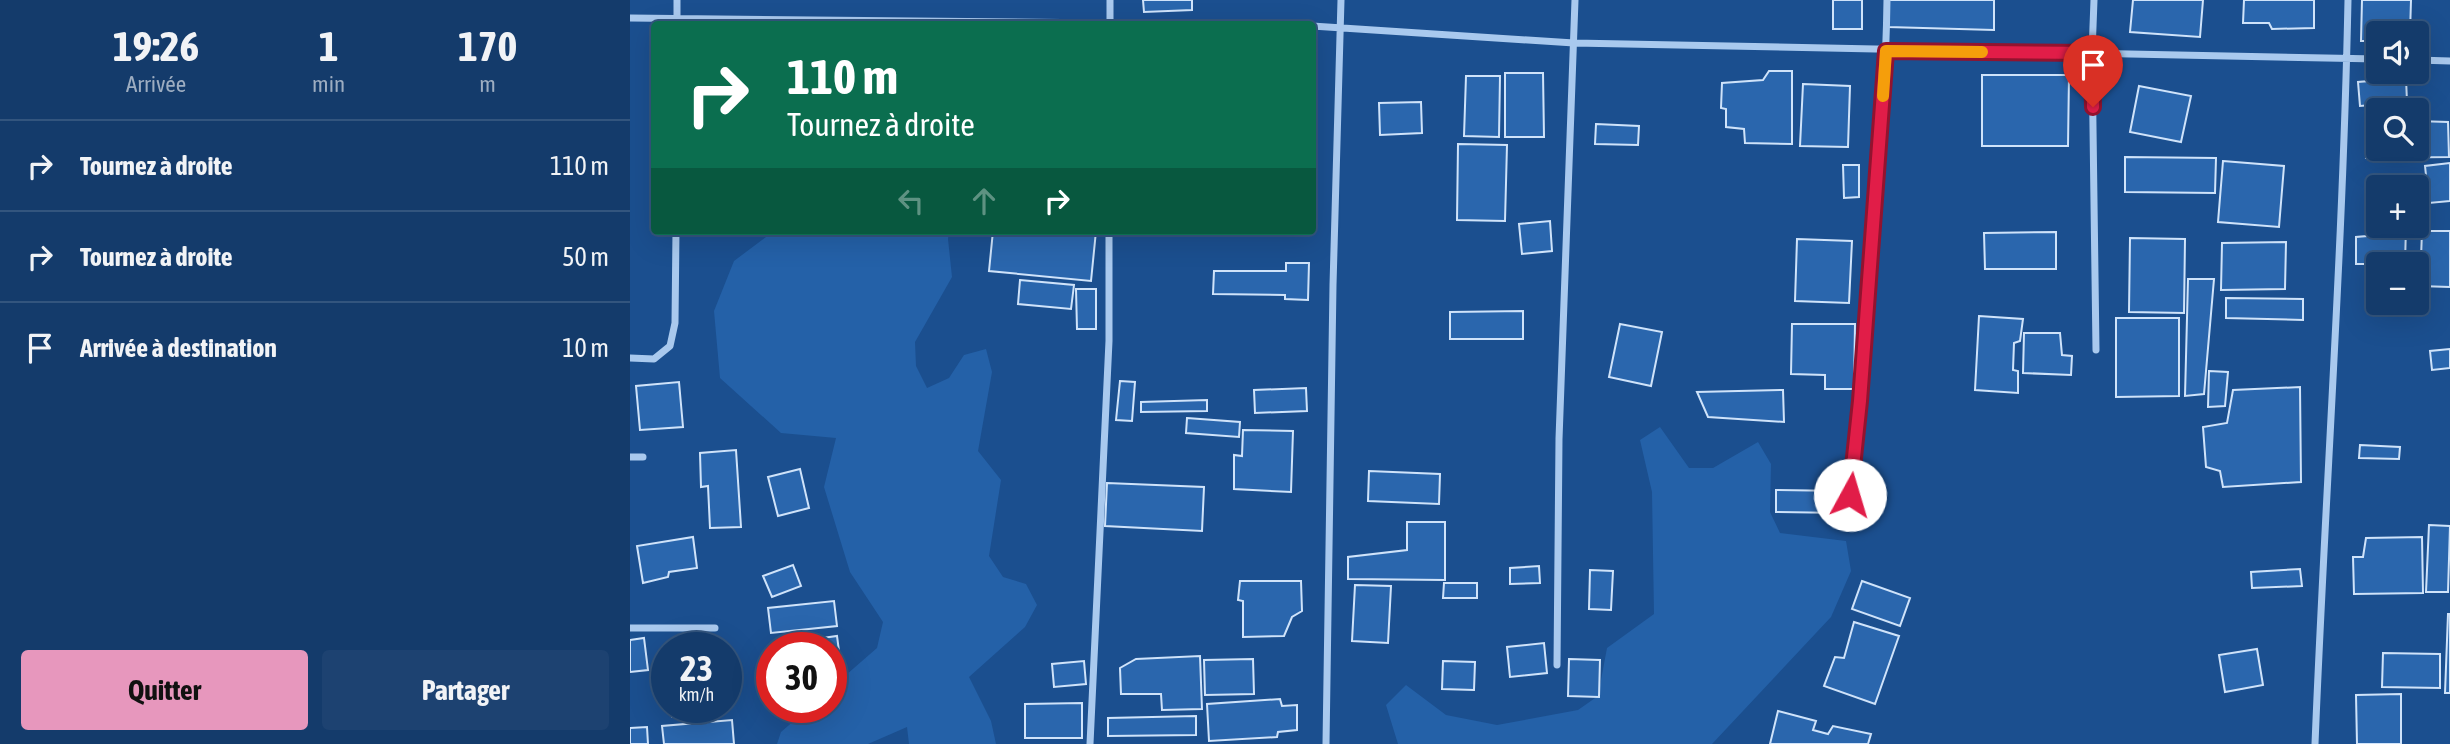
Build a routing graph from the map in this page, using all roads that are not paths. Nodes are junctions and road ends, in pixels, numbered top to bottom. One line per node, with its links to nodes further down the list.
1 (677, 0): 10 (street)
2 (1111, 0): 11 (street)
3 (1341, 0): 13 (street)
4 (1575, 0): 14 (street)
5 (1887, 0): 15 (street)
6 (2094, 0): 16 (street)
7 (2348, 0): 17 (street)
8 (630, 18): 9 (street)
9 (665, 21)
10 (677, 21)
11 (1110, 21)
12 (1316, 26): 13 (street)
13 (1341, 26): 14 (street); 32 (street)
14 (1574, 43): 15 (street); 30 (street)
15 (1886, 51): 16 (street); 27 (street)
16 (2092, 53): 17 (street); 23 (street)
17 (2347, 59): 18 (street); 33 (street)
18 (2366, 59)
19 (2429, 60): 20 (street)
20 (2450, 61)
21 (676, 235): 24 (street)
22 (1109, 235): 31 (street)
23 (2096, 350)
24 (630, 358)
25 (630, 457): 26 (street)
26 (643, 457)
27 (1850, 495)
28 (630, 628): 29 (street)
29 (715, 628)
30 (1558, 665)
31 (1090, 744)
32 (1326, 744)
33 (2315, 744)

